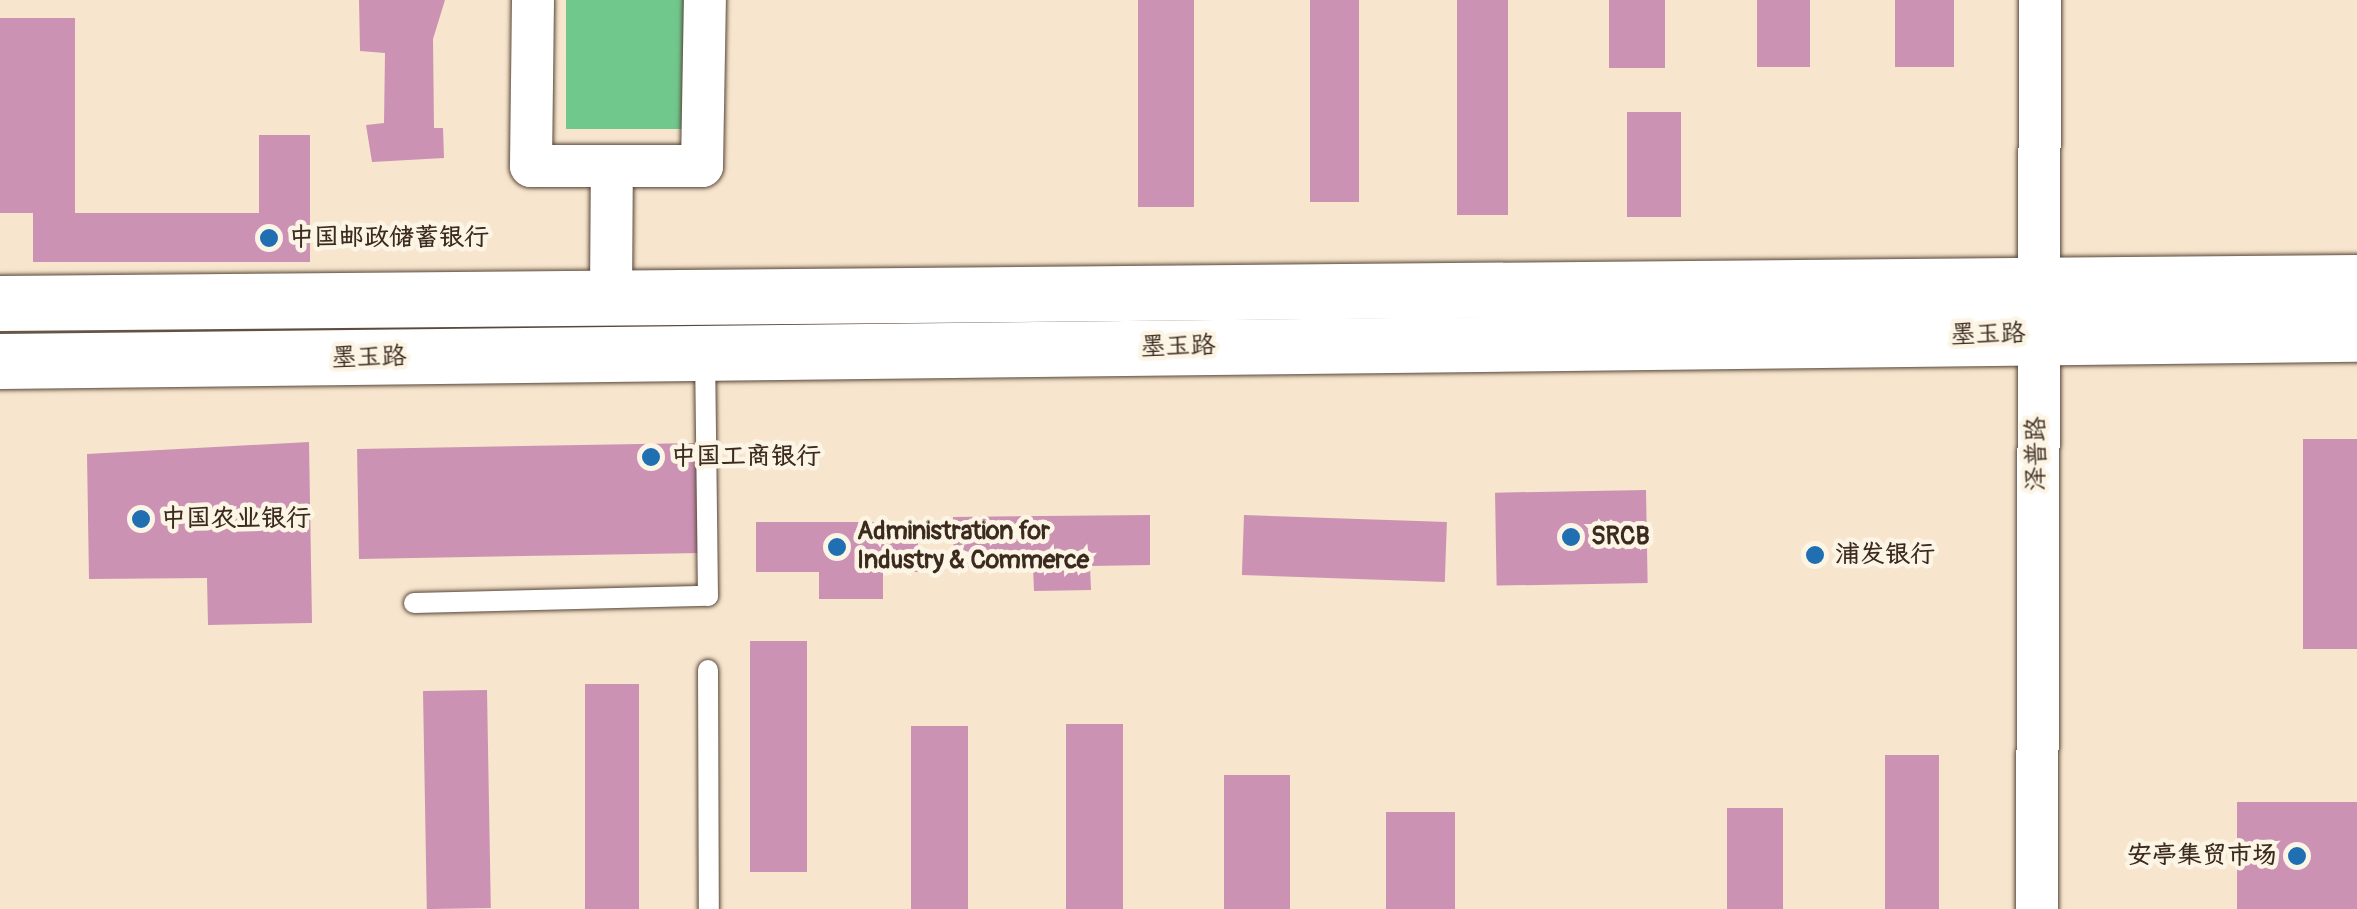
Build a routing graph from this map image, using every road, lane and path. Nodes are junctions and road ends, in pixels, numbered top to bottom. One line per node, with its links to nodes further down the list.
1 (533, 0): 4 (street)
2 (705, 0): 4 (street)
3 (2040, 0): 5 (street, 泽普路)
4 (612, 166): 7 (street)
5 (2038, 281): 6 (main road, 墨玉路); 9 (main road, 墨玉路); 11 (street, 泽普路)
6 (2357, 282)
7 (611, 295): 8 (main road, 墨玉路); 9 (main road, 墨玉路)
8 (0, 304)
9 (706, 324): 11 (main road, 墨玉路); 12 (main road, 墨玉路); 13 (lane)
10 (2357, 334): 11 (main road, 墨玉路)
11 (2036, 335): 16 (street, 泽普路)
12 (0, 361)
13 (414, 603)
14 (708, 670): 15 (lane)
15 (709, 909)
16 (2037, 909)

